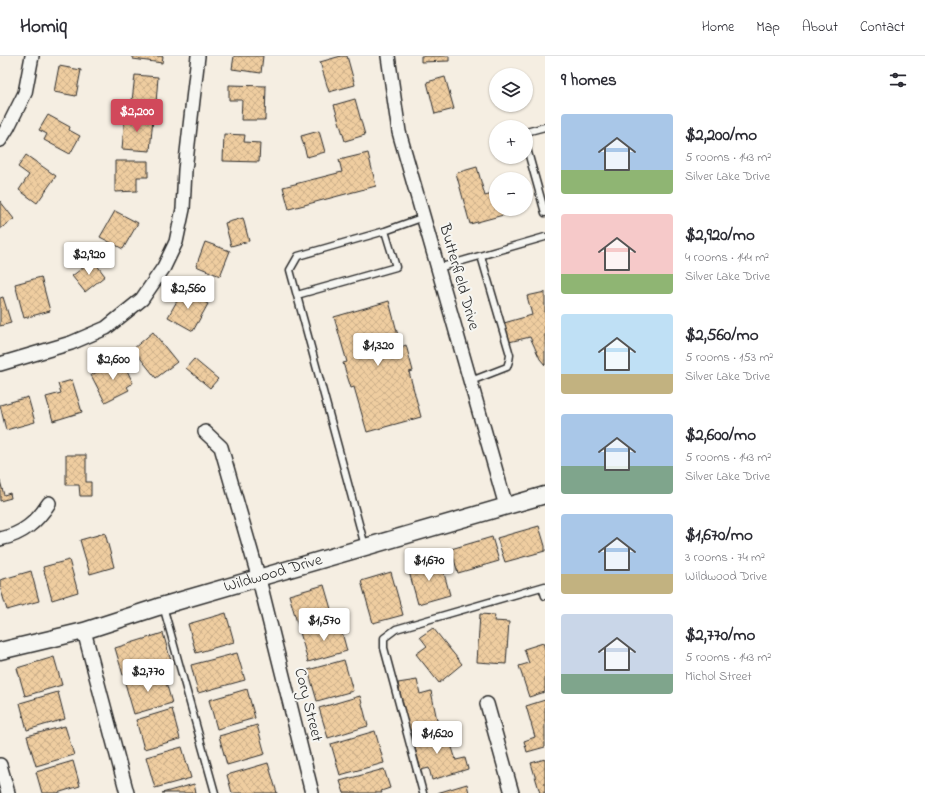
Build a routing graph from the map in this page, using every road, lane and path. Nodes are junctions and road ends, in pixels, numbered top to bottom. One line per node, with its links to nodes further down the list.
1 (32, 56): 6 (street)
2 (198, 56): 15 (street)
3 (388, 56): 9 (street, Butterfield Drive)
4 (545, 127): 5 (lane)
5 (533, 130)
6 (0, 140)
7 (531, 164): 8 (lane)
8 (545, 213)
9 (424, 217): 10 (lane); 13 (street, Butterfield Drive)
10 (385, 231): 14 (lane); 14 (lane)
11 (545, 237): 12 (lane)
12 (481, 256): 13 (lane); 16 (lane)
13 (438, 268): 16 (street, Butterfield Drive)
14 (297, 295): 22 (lane)
15 (0, 364)
16 (471, 381): 20 (street, Butterfield Drive)
17 (204, 432): 23 (street, Cory Street)
18 (545, 495): 20 (street, Wildwood Drive)
19 (49, 503): 21 (street)
20 (506, 506): 22 (street, Wildwood Drive)
21 (0, 539)
22 (366, 548): 23 (street, Wildwood Drive)
23 (259, 579): 26 (street, Wildwood Drive); 34 (street, Cory Street)
24 (544, 587): 25 (lane); 35 (lane)
25 (545, 596)
26 (163, 606): 27 (street, Wildwood Drive); 33 (lane)
27 (84, 632): 28 (street, Wildwood Drive); 32 (street)
28 (0, 651)
29 (487, 704): 36 (street)
30 (0, 766): 31 (street)
31 (8, 793)
32 (127, 793)
33 (215, 793)
34 (312, 793)
35 (423, 793)
36 (512, 793)

